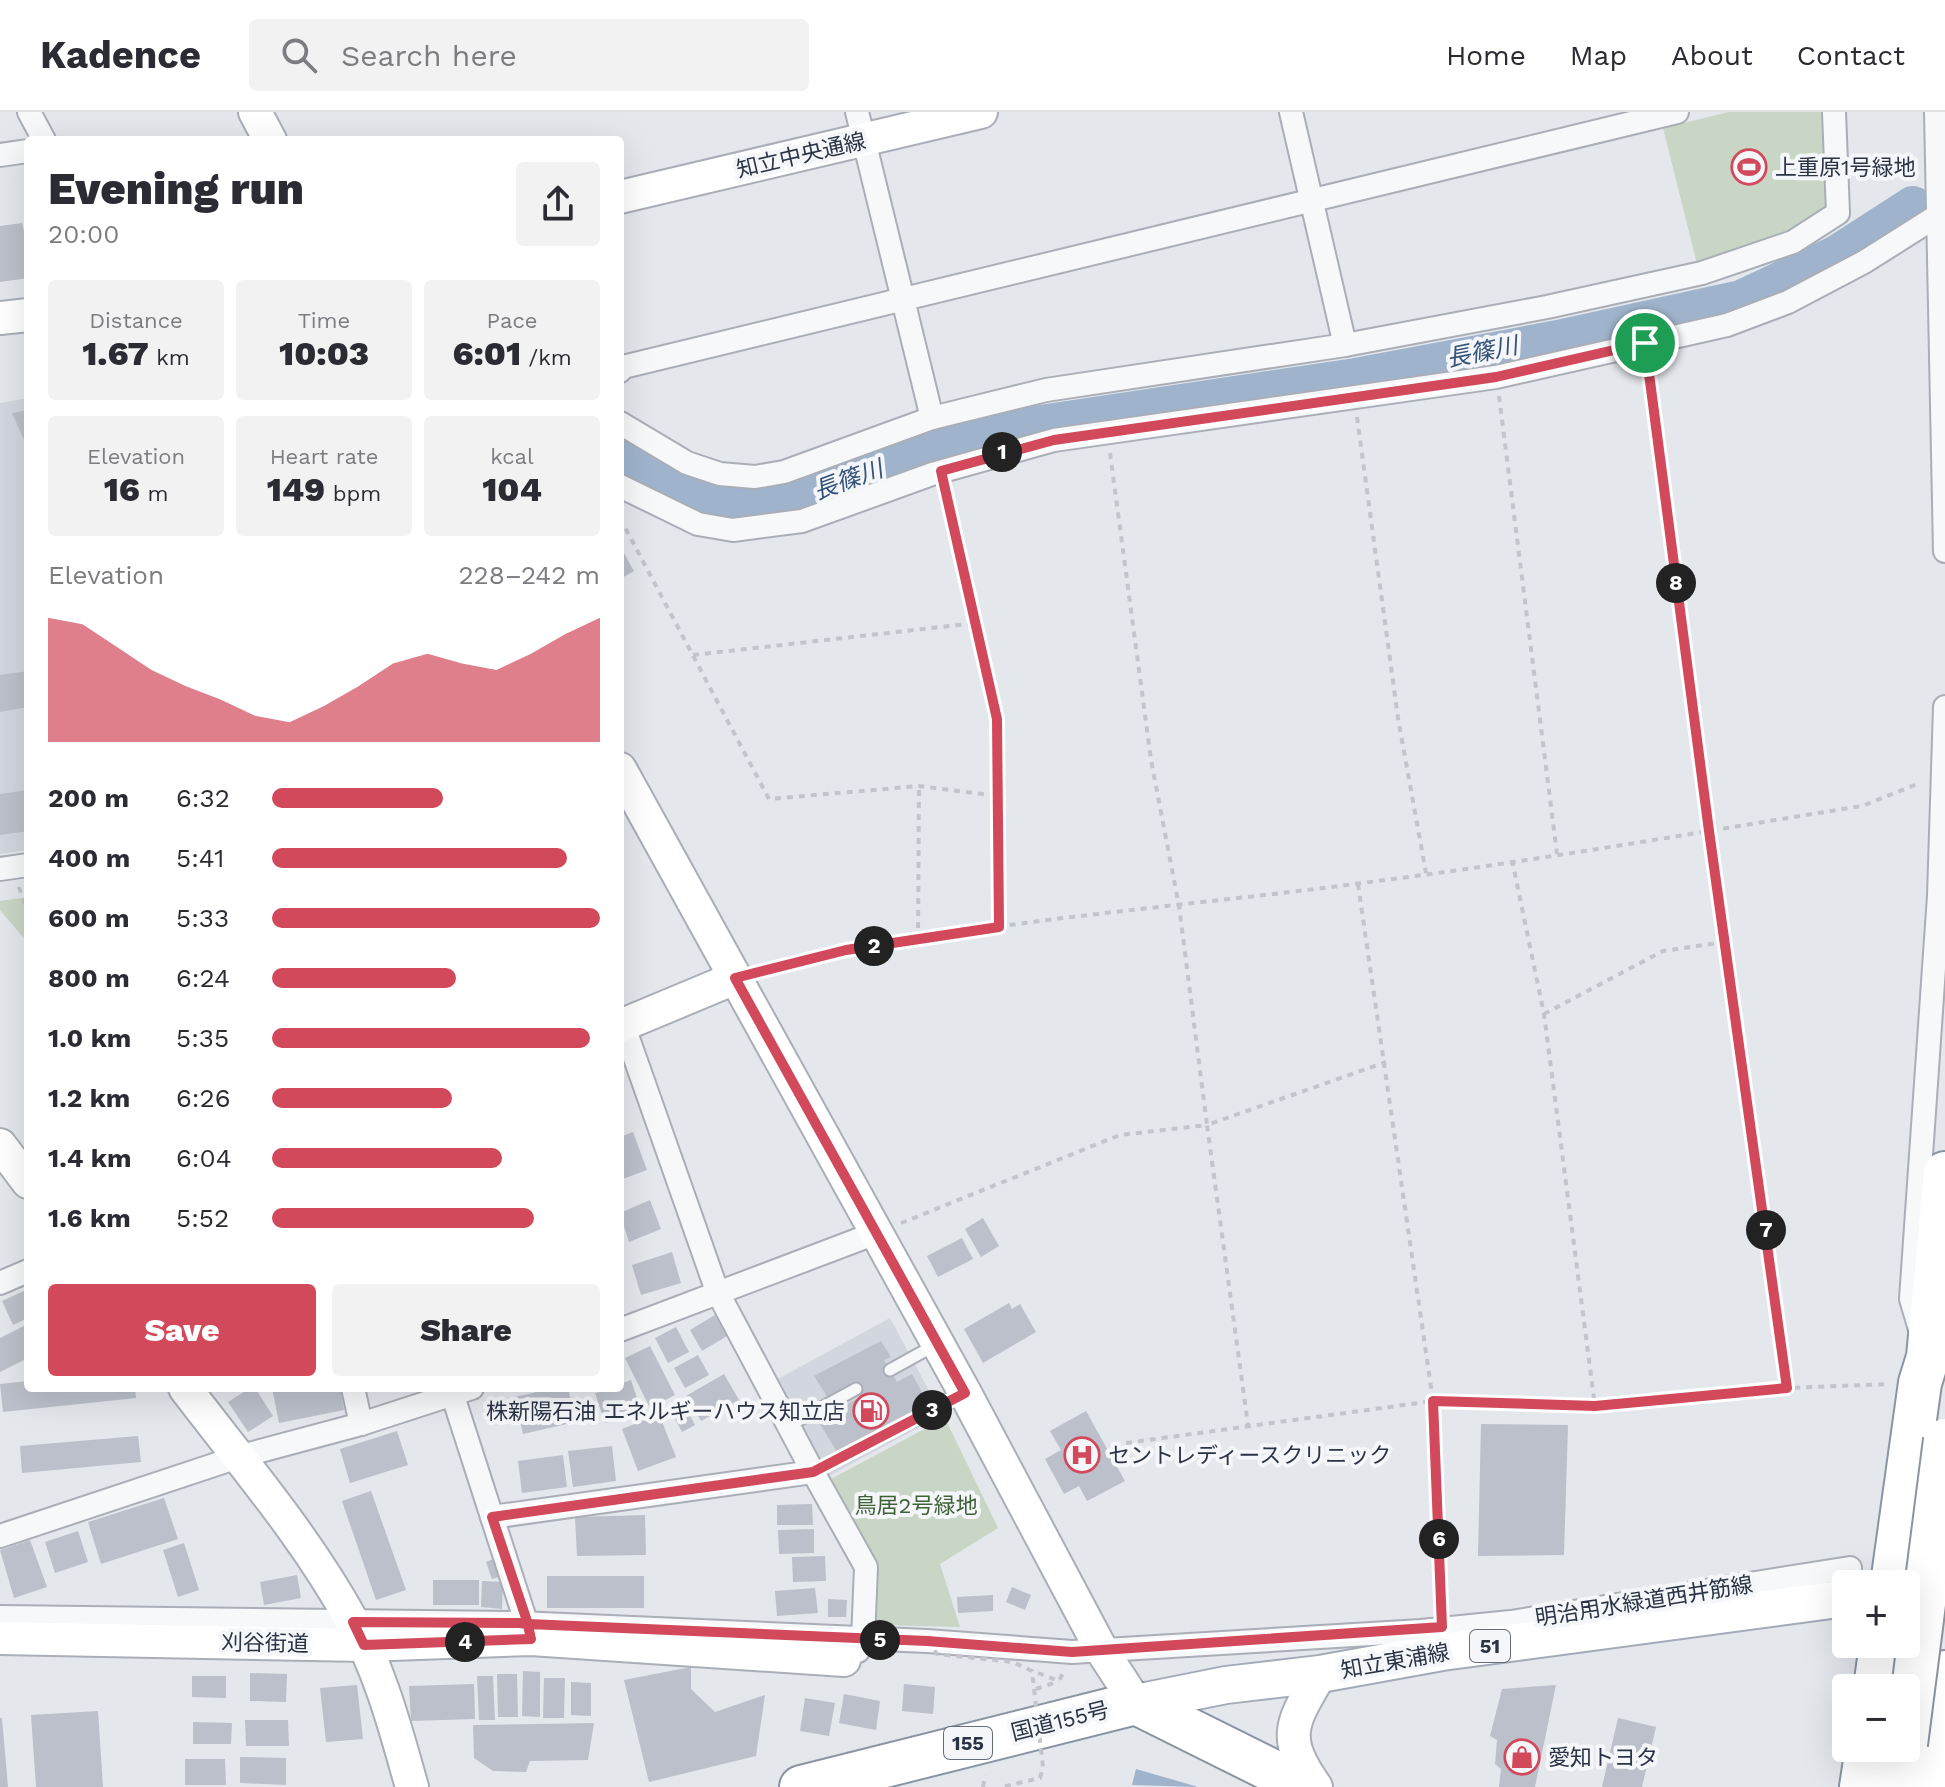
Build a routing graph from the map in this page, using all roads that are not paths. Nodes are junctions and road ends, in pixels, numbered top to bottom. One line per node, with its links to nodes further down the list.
1 (29, 112): 9 (street)
2 (255, 112): 10 (street)
3 (981, 112): 8 (street, 知立中央通線)
4 (1291, 112): 14 (street)
5 (1677, 112): 14 (street)
6 (1834, 112): 19 (street)
7 (1936, 112): 15 (street)
8 (860, 126): 13 (street, 知立中央通線); 16 (street)
9 (42, 136)
10 (268, 136)
11 (24, 152): 12 (street)
12 (0, 155)
13 (624, 196)
14 (1313, 199): 16 (street); 19 (street)
15 (1940, 214): 23 (street); 24 (street)
16 (904, 298): 20 (street); 21 (street)
17 (24, 315): 18 (street)
18 (0, 318)
19 (1345, 345): 21 (street)
20 (624, 367)
21 (932, 418): 22 (street)
22 (624, 425)
23 (624, 488)
24 (1945, 551)
25 (1945, 707): 26 (street)
26 (1945, 765): 41 (street)
27 (624, 776): 28 (street)
28 (735, 978): 29 (street); 34 (street)
29 (624, 1024)
30 (624, 1031): 37 (street)
31 (0, 1145): 33 (street)
32 (1945, 1173): 41 (highway)
33 (24, 1177)
34 (876, 1233): 37 (street); 39 (street)
35 (24, 1273): 36 (street)
36 (0, 1283)
37 (717, 1291): 38 (street); 48 (street)
38 (624, 1328)
39 (937, 1344): 40 (lane); 46 (street)
40 (890, 1370)
41 (1924, 1370): 54 (highway)
42 (856, 1389): 48 (lane)
43 (188, 1392): 50 (street)
44 (354, 1392): 47 (street)
45 (463, 1392): 47 (street); 52 (street)
46 (965, 1393): 51 (lane); 63 (street)
47 (361, 1424): 50 (street)
48 (788, 1426): 51 (street)
49 (1945, 1440): 67 (highway, bridge)
50 (238, 1457): 53 (street); 60 (street)
51 (813, 1472): 52 (street); 64 (street)
52 (492, 1517): 61 (street)
53 (0, 1536)
54 (1894, 1570)
55 (1832, 1585): 63 (street, 明治用水緑道西井筋線)
56 (1945, 1585): 58 (main road)
57 (1832, 1586): 66 (main road, 知立東浦線 / 51)
58 (1920, 1589)
59 (0, 1617): 60 (street)
60 (359, 1633): 61 (street, 刈谷街道); 62 (street, 刈谷街道); 72 (street)
61 (538, 1635): 64 (street, 刈谷街道)
62 (0, 1638)
63 (1101, 1649): 64 (street, 明治用水緑道西井筋線); 68 (street)
64 (854, 1650)
65 (1945, 1672): 78 (highway)
66 (1320, 1674): 68 (main road, 知立東浦線 / 51); 75 (street)
67 (1915, 1674)
68 (1136, 1703): 71 (highway, 国道155号 / 155); 74 (highway, 国道155号)
69 (1865, 1762): 76 (highway)
70 (1904, 1762): 77 (highway)
71 (896, 1774): 73 (highway, 国道155号 / 155)
72 (412, 1787)
73 (801, 1787)
74 (1305, 1787)
75 (1316, 1787)
76 (1861, 1787)
77 (1900, 1787)
78 (1931, 1787)

